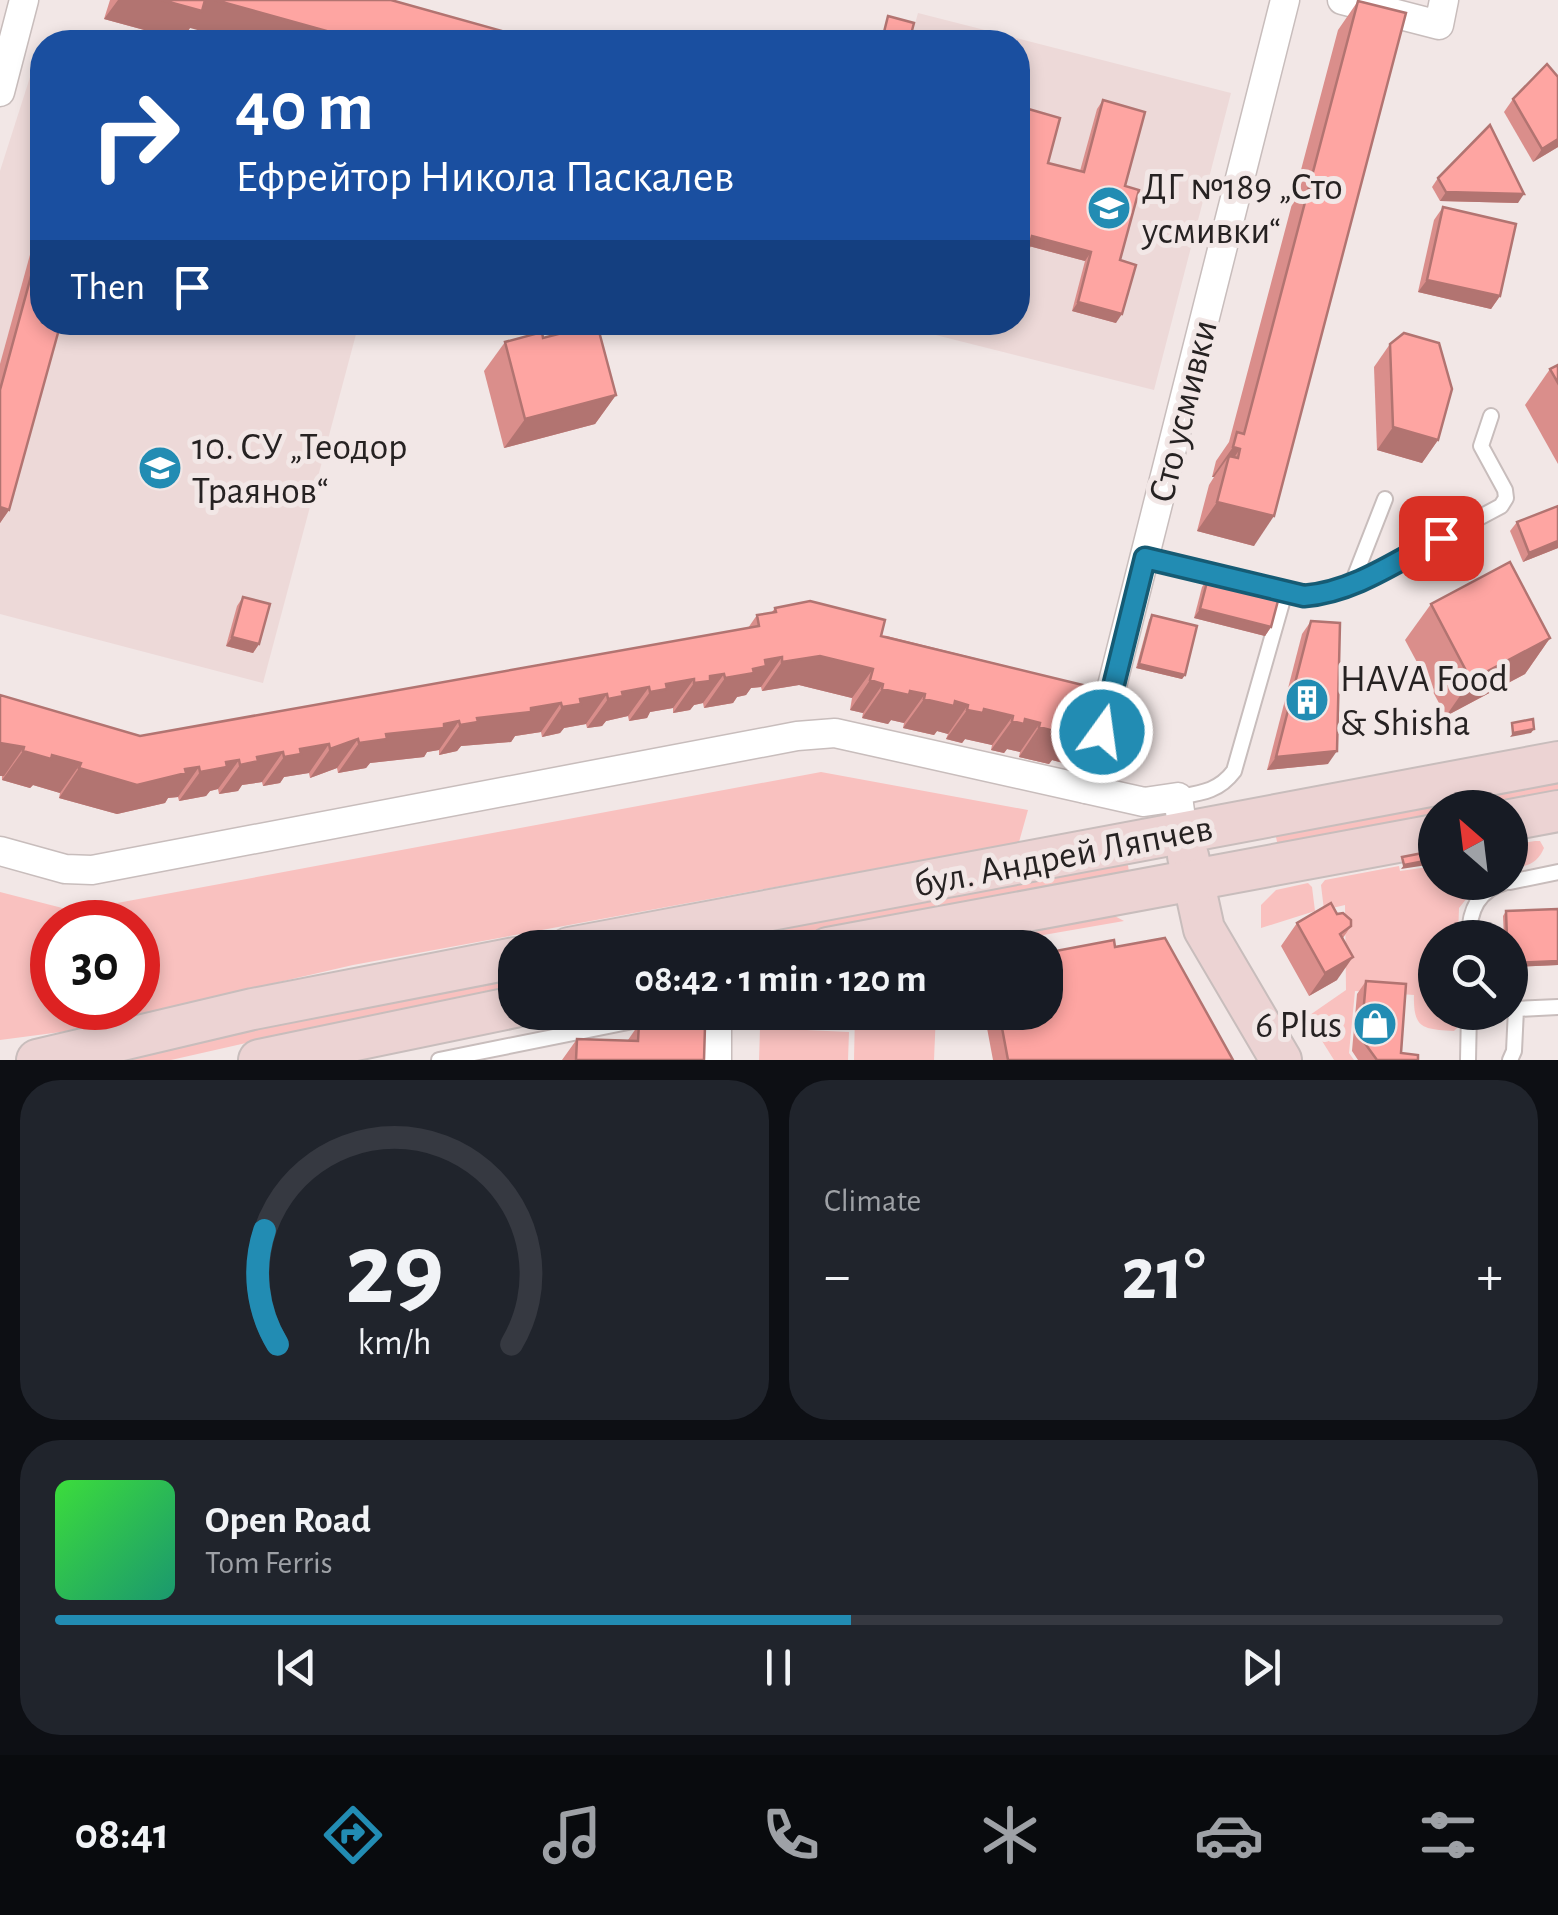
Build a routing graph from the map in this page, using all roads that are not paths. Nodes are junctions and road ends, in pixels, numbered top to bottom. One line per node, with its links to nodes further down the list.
1 (24, 0): 5 (street)
2 (1285, 0): 8 (street, Сто усмивки)
3 (1342, 0): 4 (street)
4 (1444, 0)
5 (0, 92)
6 (1491, 416): 9 (lane)
7 (1385, 499): 9 (lane)
8 (1145, 558): 10 (lane); 12 (street, Сто усмивки)
9 (1351, 586): 10 (lane)
10 (1284, 592): 14 (lane)
11 (1558, 762): 14 (main road, бул. Андрей Ляпчев)
12 (1086, 789): 14 (street); 17 (street)
13 (1558, 811): 15 (main road)
14 (1180, 815): 20 (main road); 21 (main road, бул. Андрей Ляпчев)
15 (1528, 817)
16 (1418, 838): 20 (main road, бул. Андрей Ляпчев)
17 (0, 851)
18 (1558, 872): 19 (lane)
19 (1528, 878)
20 (1192, 880): 22 (main road, бул. Андрей Ляпчев); 33 (main road)
21 (651, 930)
22 (924, 930)
23 (498, 961): 29 (main road)
24 (1558, 1007): 35 (lane)
25 (498, 1011): 30 (main road)
26 (588, 1030): 31 (lane)
27 (717, 1030): 32 (street)
28 (1469, 1030): 34 (lane)
29 (37, 1060)
30 (258, 1060)
31 (439, 1060)
32 (717, 1060)
33 (1281, 1060)
34 (1468, 1060)
35 (1510, 1060)

